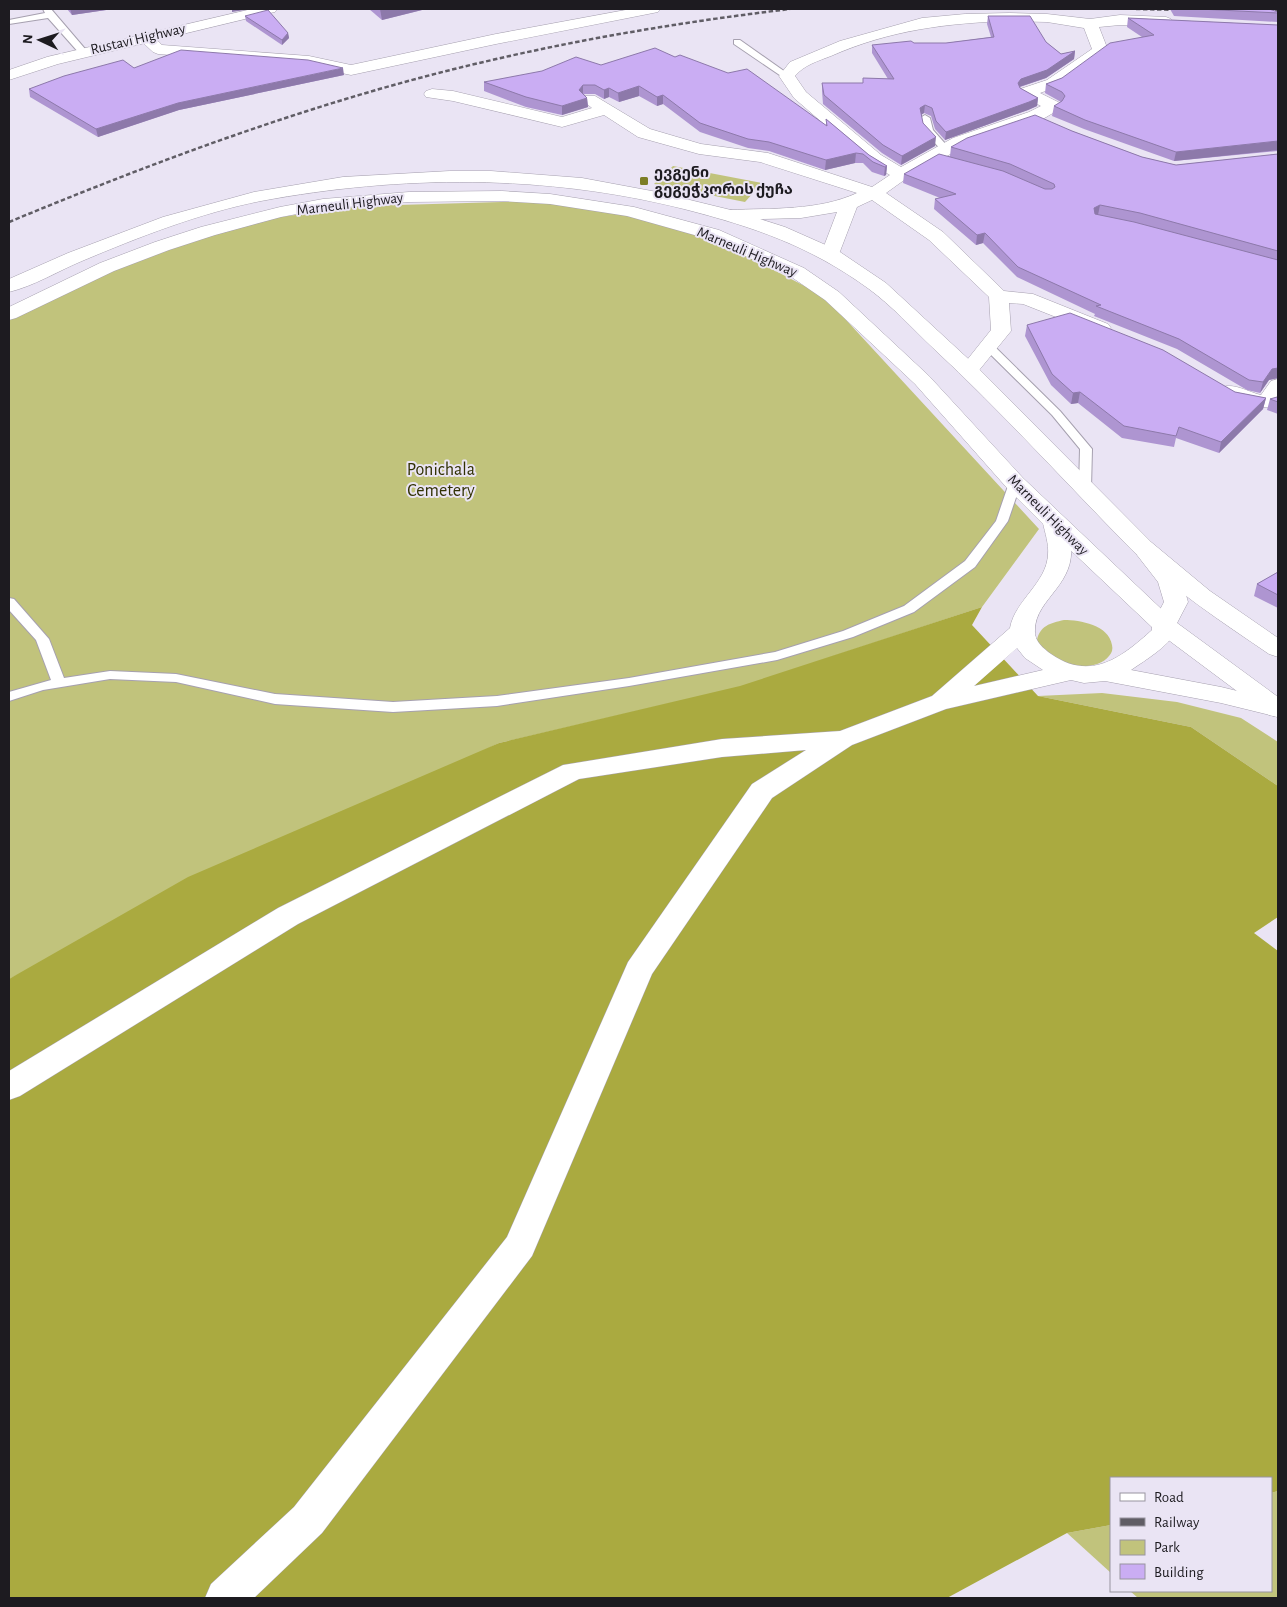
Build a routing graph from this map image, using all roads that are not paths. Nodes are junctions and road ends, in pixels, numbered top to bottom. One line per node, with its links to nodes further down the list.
1 (270, 9): 7 (main road, Rustavi Highway)
2 (653, 9): 7 (main road)
3 (49, 12): 4 (lane); 9 (lane)
4 (9, 22)
5 (1177, 22): 6 (main road)
6 (1090, 24): 11 (main road); 15 (main road)
7 (146, 38): 9 (main road, Rustavi Highway)
8 (737, 42): 11 (lane)
9 (83, 52): 10 (main road, Rustavi Highway)
10 (9, 75)
11 (787, 76): 19 (main road)
12 (432, 94): 14 (main road)
13 (589, 99): 14 (main road)
14 (604, 110): 20 (main road)
15 (1035, 116): 17 (main road); 18 (main road)
16 (925, 118): 18 (lane)
17 (1052, 123)
18 (943, 156): 19 (main road)
19 (901, 174): 20 (main road)
20 (874, 193): 21 (main road); 25 (main road)
21 (848, 204): 22 (main road); 23 (main road)
22 (729, 215): 23 (main road, Marneuli Highway); 24 (main road, Marneuli Highway)
23 (830, 254): 29 (main road, Marneuli Highway)
24 (9, 286)
25 (999, 296): 27 (main road); 28 (main road)
26 (9, 314): 32 (main road, Marneuli Highway)
27 (1115, 333)
28 (988, 346): 29 (main road); 33 (lane)
29 (969, 370): 33 (main road, Marneuli Highway)
30 (1216, 383): 31 (main road)
31 (1278, 385)
32 (1015, 483): 34 (main road, Marneuli Highway); 42 (lane)
33 (1085, 488): 35 (main road, Marneuli Highway)
34 (1055, 523): 37 (main road, Marneuli Highway); 38 (main road)
35 (1143, 547): 37 (main road); 39 (main road, Marneuli Highway)
36 (9, 602): 42 (lane)
37 (1164, 626): 41 (main road); 45 (main road, Marneuli Highway)
38 (1021, 632): 40 (main road); 44 (main road)
39 (1278, 649)
40 (1072, 672): 41 (main road); 44 (main road)
41 (1106, 673): 45 (main road)
42 (59, 683): 43 (lane)
43 (9, 698)
44 (939, 702): 46 (main road)
45 (1278, 709)
46 (843, 739): 47 (main road); 48 (main road)
47 (9, 1088)
48 (225, 1598)

